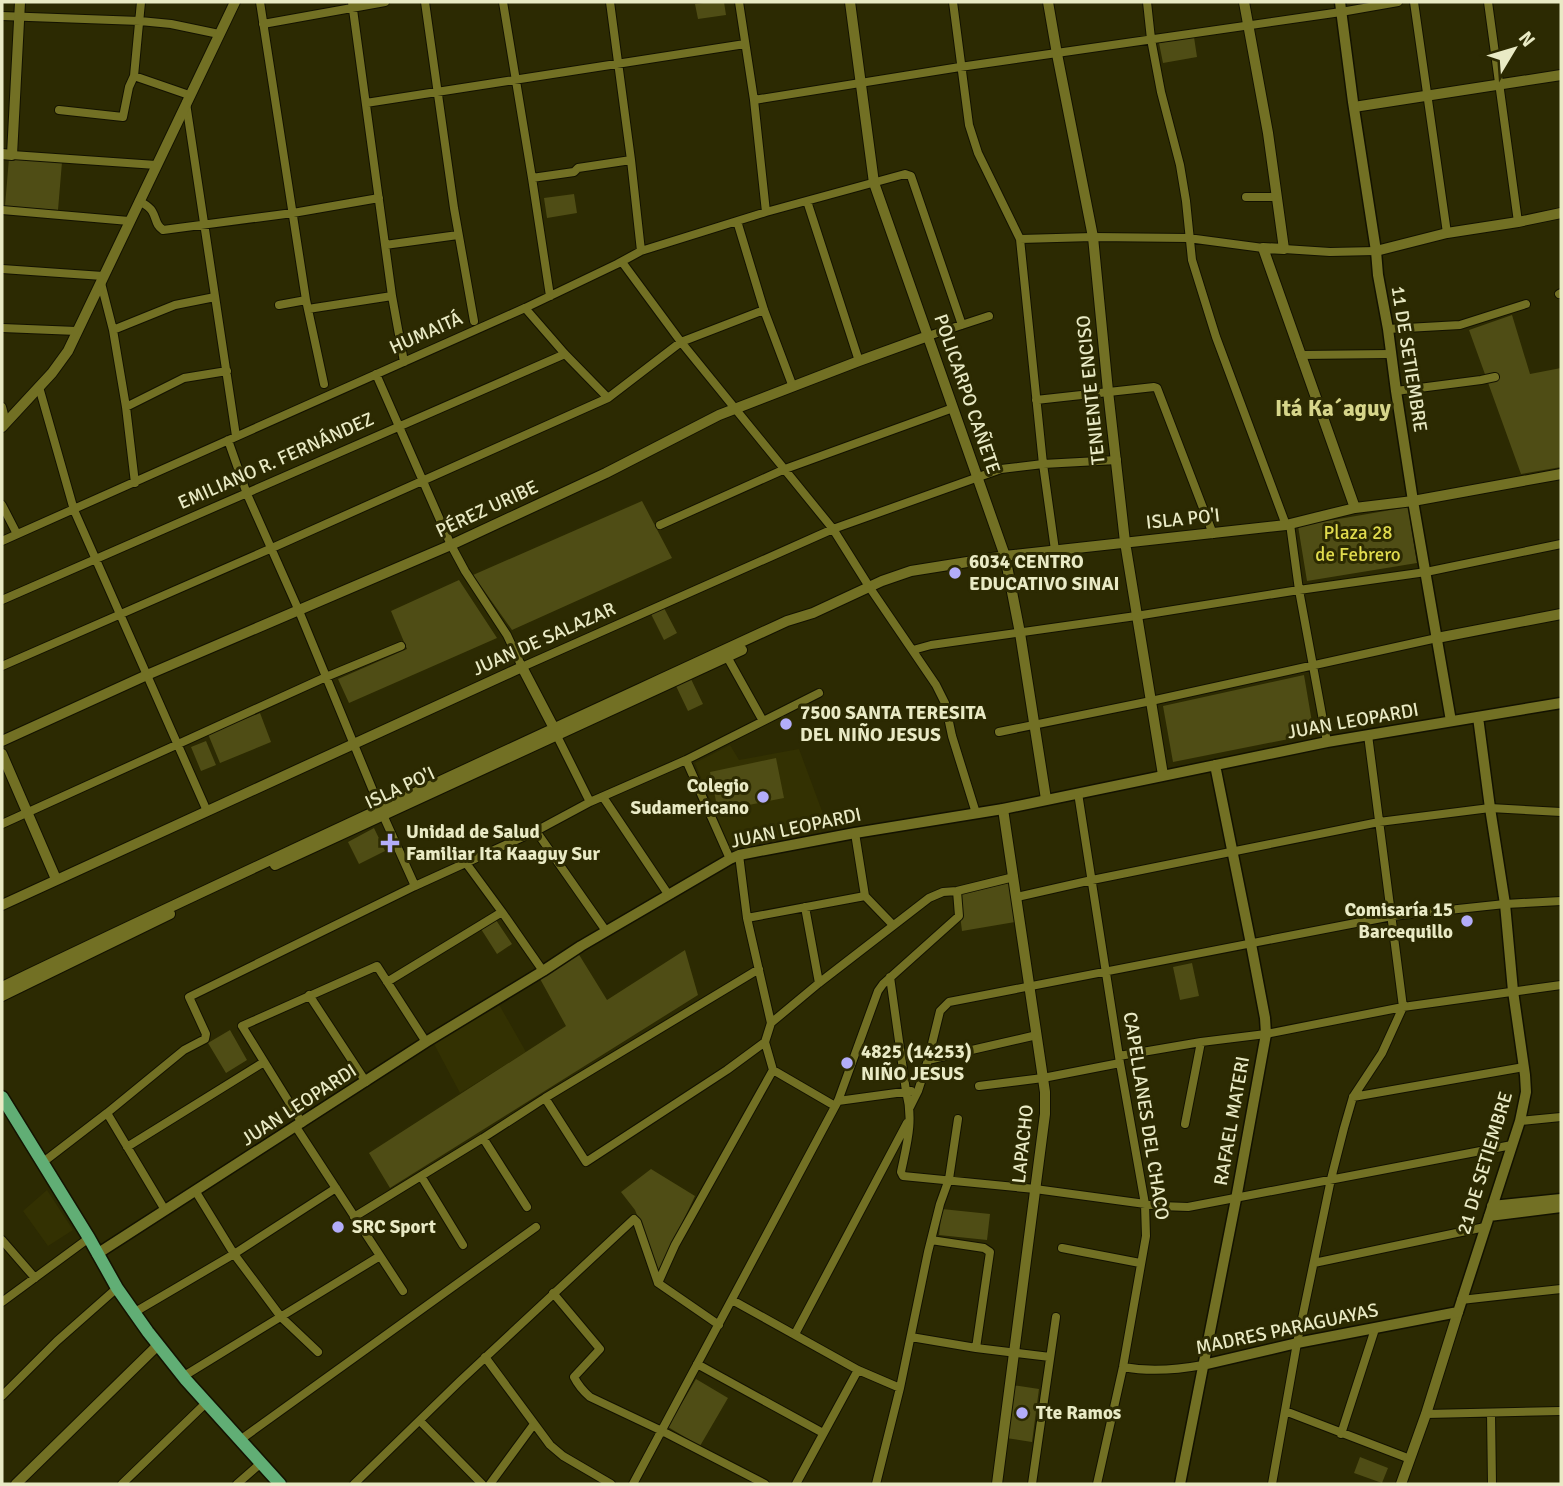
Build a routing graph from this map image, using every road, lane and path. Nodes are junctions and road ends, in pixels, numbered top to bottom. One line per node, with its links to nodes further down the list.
1 (20, 2): 21 (street)
2 (141, 2): 22 (street)
3 (235, 2): 25 (street)
4 (260, 2): 23 (street)
5 (385, 2): 18 (street)
6 (425, 2): 36 (street)
7 (503, 2): 33 (street)
8 (610, 2): 29 (street)
9 (742, 2): 27 (street)
10 (849, 2): 34 (street, POLICARPO CAÑETE)
11 (953, 2): 30 (street)
12 (1048, 2): 28 (street, TENIENTE ENCISO)
13 (1147, 2): 26 (street)
14 (1244, 2): 24 (street)
15 (1398, 2): 19 (street)
16 (1414, 2): 37 (street)
17 (1488, 2): 35 (street)
18 (352, 5): 23 (street); 40 (street)
19 (1341, 7): 24 (street); 41 (main road, 11 DE SETIEMBRE)
20 (2, 16): 21 (street)
21 (19, 17): 22 (street); 43 (street)
22 (140, 21): 25 (street); 32 (street)
23 (263, 24): 55 (street)
24 (1248, 24): 26 (street); 49 (street)
25 (219, 34): 38 (street)
26 (1151, 39): 28 (street); 64 (street)
27 (745, 44): 29 (street); 39 (street)
28 (1057, 54): 30 (street); 63 (street, TENIENTE ENCISO)
29 (618, 64): 33 (street); 44 (street)
30 (960, 66): 34 (street); 65 (street)
31 (1561, 75): 35 (street)
32 (134, 76): 38 (street); 42 (street)
33 (515, 80): 36 (street); 46 (street)
34 (860, 82): 39 (street); 47 (street, POLICARPO CAÑETE)
35 (1500, 84): 37 (street); 59 (street)
36 (438, 91): 40 (street); 62 (street)
37 (1428, 94): 41 (street); 61 (street)
38 (188, 99): 45 (street); 60 (street)
39 (754, 100): 54 (street)
40 (366, 103): 50 (street)
41 (1354, 107): 70 (main road, 11 DE SETIEMBRE)
42 (59, 110)
43 (7, 154): 45 (street)
44 (631, 160): 46 (street); 69 (street)
45 (156, 165): 51 (street)
46 (533, 178): 75 (street)
47 (874, 183): 52 (street, HUMAITÁ); 84 (street, HUMAITÁ); 89 (street, POLICARPO CAÑETE)
48 (1246, 197): 49 (street)
49 (1277, 197): 68 (street)
50 (379, 198): 55 (street); 66 (street)
51 (139, 201): 57 (street); 60 (street)
52 (807, 201): 54 (street, HUMAITÁ); 94 (street)
53 (2, 210): 57 (street)
54 (766, 212): 58 (street, HUMAITÁ)
55 (293, 213): 60 (street); 79 (street)
56 (1561, 213): 59 (street)
57 (129, 221): 73 (street)
58 (737, 221): 69 (street, HUMAITÁ); 81 (street)
59 (1518, 222): 61 (street)
60 (203, 226): 76 (street)
61 (1447, 233): 70 (street)
62 (458, 235): 66 (street); 83 (street)
63 (1093, 237): 64 (street); 65 (street); 102 (street, TENIENTE ENCISO)
64 (1188, 238): 67 (street); 125 (street)
65 (1020, 239): 105 (street)
66 (385, 246): 74 (street)
67 (1262, 248): 68 (street); 93 (street)
68 (1284, 249): 70 (street)
69 (641, 251): 71 (street, HUMAITÁ)
70 (1376, 251): 86 (main road, 11 DE SETIEMBRE)
71 (622, 262): 75 (street, HUMAITÁ); 90 (street)
72 (2, 269): 73 (street)
73 (102, 279): 87 (street); 88 (street)
74 (392, 296): 79 (street); 95 (street)
75 (550, 296): 80 (street, HUMAITÁ)
76 (215, 297): 87 (street); 96 (street)
77 (1526, 304): 86 (street)
78 (279, 305): 79 (street)
79 (307, 305): 99 (street)
80 (525, 308): 91 (street); 95 (street, HUMAITÁ)
81 (764, 310): 90 (street); 101 (street)
82 (989, 316): 84 (street, PÉREZ URIBE)
83 (474, 321)
84 (962, 325): 89 (street, PÉREZ URIBE)
85 (2, 328): 88 (street)
86 (1388, 329): 92 (main road, 11 DE SETIEMBRE)
87 (113, 330): 107 (street)
88 (77, 331): 100 (street)
89 (928, 337): 94 (street, PÉREZ URIBE); 108 (street, POLICARPO CAÑETE)
90 (681, 342): 104 (street); 109 (street)
91 (565, 354): 104 (street); 111 (street, EMILIANO R. FERNÁNDEZ)
92 (1391, 354): 93 (street); 103 (main road, 11 DE SETIEMBRE)
93 (1300, 355): 123 (street)
94 (859, 361): 101 (street, PÉREZ URIBE)
95 (404, 362): 97 (street, HUMAITÁ)
96 (227, 371): 107 (street); 112 (street)
97 (376, 374): 111 (street); 112 (street, HUMAITÁ)
98 (1495, 377): 103 (street)
99 (324, 384)
100 (39, 387): 110 (street); 124 (street)
101 (793, 387): 109 (street, PÉREZ URIBE)
102 (1108, 391): 105 (street); 113 (street, TENIENTE ENCISO); 129 (street)
103 (1396, 391): 121 (main road, 11 DE SETIEMBRE)
104 (608, 398): 118 (street)
105 (1036, 400): 114 (street)
106 (2, 407): 110 (street)
107 (127, 407): 119 (street)
108 (953, 408): 115 (street); 117 (street, POLICARPO CAÑETE)
109 (735, 409): 115 (street); 133 (street, PÉREZ URIBE)
110 (4, 425)
111 (398, 426): 118 (street); 120 (street, EMILIANO R. FERNÁNDEZ)
112 (232, 438): 119 (street, HUMAITÁ); 120 (street)
113 (1117, 460): 114 (street, JUAN DE SALAZAR); 131 (street, TENIENTE ENCISO)
114 (1043, 464): 117 (street, JUAN DE SALAZAR); 135 (street)
115 (785, 469): 126 (street); 127 (street)
116 (1561, 474): 121 (street, ISLA PO'I)
117 (978, 478): 127 (street, JUAN DE SALAZAR); 136 (street, POLICARPO CAÑETE)
118 (423, 481): 133 (street); 134 (street)
119 (135, 483): 124 (street, HUMAITÁ)
120 (247, 494): 134 (street); 137 (street, EMILIANO R. FERNÁNDEZ)
121 (1413, 501): 123 (street, ISLA PO'I); 138 (main road, 11 DE SETIEMBRE)
122 (2, 505): 128 (street)
123 (1355, 508): 125 (street, ISLA PO'I)
124 (74, 510): 128 (street, HUMAITÁ); 137 (street)
125 (1288, 524): 129 (street, ISLA PO'I); 140 (street)
126 (660, 525)
127 (833, 529): 139 (street); 153 (street, JUAN DE SALAZAR)
128 (17, 534): 130 (street, HUMAITÁ)
129 (1213, 534): 131 (street, ISLA PO'I)
130 (2, 541)
131 (1125, 542): 135 (street, ISLA PO'I); 145 (street, TENIENTE ENCISO)
132 (1561, 544): 138 (street)
133 (451, 545): 142 (street, PÉREZ URIBE); 153 (street)
134 (272, 548): 142 (street); 143 (street)
135 (1055, 550): 136 (street, ISLA PO'I)
136 (1005, 556): 139 (street, ISLA PO'I); 146 (street, POLICARPO CAÑETE)
137 (94, 559): 141 (street, EMILIANO R. FERNÁNDEZ); 143 (street)
138 (1426, 572): 140 (street); 147 (main road, 11 DE SETIEMBRE)
139 (870, 588): 149 (street); 150 (street, ISLA PO'I)
140 (1299, 590): 145 (street); 151 (street)
141 (2, 600)
142 (299, 611): 154 (street, PÉREZ URIBE); 155 (street)
143 (120, 614): 152 (street); 154 (street)
144 (1561, 614): 147 (street)
145 (1136, 616): 146 (street); 157 (street, TENIENTE ENCISO)
146 (1020, 632): 149 (street); 162 (street, POLICARPO CAÑETE)
147 (1437, 638): 151 (street); 161 (main road, 11 DE SETIEMBRE)
148 (401, 646): 155 (street)
149 (913, 650): 184 (street)
150 (725, 654): 160 (street); 163 (street, ISLA PO'I)
151 (1312, 665): 157 (street); 168 (street)
152 (2, 666)
153 (522, 667): 163 (street); 167 (street, JUAN DE SALAZAR)
154 (147, 675): 166 (street, PÉREZ URIBE); 169 (street)
155 (327, 677): 167 (street); 169 (street)
156 (819, 694): 160 (street)
157 (1151, 701): 162 (street); 173 (street, TENIENTE ENCISO)
158 (1561, 703): 159 (main road, JUAN LEOPARDI)
159 (1478, 717): 161 (main road, JUAN LEOPARDI); 179 (main road, 21 DE SETIEMBRE)
160 (763, 721): 171 (street)
161 (1451, 721): 165 (main road, JUAN LEOPARDI)
162 (1035, 725): 164 (street); 176 (street, POLICARPO CAÑETE)
163 (556, 732): 177 (street); 181 (street, ISLA PO'I)
164 (999, 732)
165 (1368, 735): 168 (main road, JUAN LEOPARDI); 185 (street)
166 (2, 741)
167 (355, 743): 180 (street, JUAN DE SALAZAR); 181 (street)
168 (1327, 743): 172 (main road, JUAN LEOPARDI)
169 (177, 744): 180 (street); 182 (street)
170 (2, 754): 182 (street)
171 (686, 760): 175 (street); 190 (street)
172 (1216, 765): 173 (main road, JUAN LEOPARDI); 189 (main road, RAFAEL MATERI)
173 (1163, 775): 174 (main road, JUAN LEOPARDI)
174 (1078, 793): 176 (main road, JUAN LEOPARDI); 194 (street, CAPELLANES DEL CHACO)
175 (603, 797): 177 (street); 197 (street)
176 (1046, 799): 178 (main road, JUAN LEOPARDI)
177 (590, 802): 187 (street)
178 (1003, 808): 184 (main road, JUAN LEOPARDI); 192 (street, LAPACHO)
179 (1490, 808): 183 (street); 185 (street); 201 (main road, 21 DE SETIEMBRE)
180 (207, 811): 193 (street, JUAN DE SALAZAR)
181 (383, 811): 195 (street); 218 (street, ISLA PO'I); 221 (street, ISLA PO'I)
182 (27, 812): 186 (street); 193 (street)
183 (1561, 812)
184 (976, 813): 188 (main road, JUAN LEOPARDI)
185 (1379, 822): 189 (street); 205 (street)
186 (2, 824)
187 (536, 831): 191 (street); 208 (street)
188 (855, 833): 190 (main road, JUAN LEOPARDI); 198 (street)
189 (1233, 852): 194 (street); 209 (main road, RAFAEL MATERI)
190 (734, 857): 197 (main road, JUAN LEOPARDI); 206 (street)
191 (466, 863): 195 (street); 204 (street)
192 (1014, 877): 196 (street); 199 (street, LAPACHO)
193 (56, 879): 202 (street, JUAN DE SALAZAR)
194 (1092, 880): 199 (street); 212 (street, CAPELLANES DEL CHACO)
195 (415, 886): 244 (street)
196 (957, 891): 207 (street); 213 (street)
197 (668, 894): 208 (main road, JUAN LEOPARDI)
198 (865, 896): 203 (street); 207 (street)
199 (1017, 897): 217 (street, LAPACHO)
200 (1561, 901): 201 (street)
201 (1505, 904): 205 (street); 219 (main road, 21 DE SETIEMBRE)
202 (2, 905)
203 (805, 907): 206 (street); 215 (street)
204 (502, 912): 211 (street); 214 (street)
205 (1392, 916): 209 (street); 222 (street)
206 (747, 918): 210 (street)
207 (893, 925): 215 (street)
208 (606, 932): 211 (main road, JUAN LEOPARDI)
209 (1251, 944): 212 (street); 224 (main road, RAFAEL MATERI)
210 (759, 969): 223 (street); 241 (street)
211 (543, 971): 226 (main road, JUAN LEOPARDI)
212 (1107, 971): 217 (street); 230 (street, CAPELLANES DEL CHACO)
213 (890, 977): 237 (street); 242 (street)
214 (387, 982): 220 (street); 226 (street)
215 (819, 983): 223 (street)
216 (1561, 985): 219 (street)
217 (1030, 986): 225 (street, LAPACHO); 229 (street)
218 (2, 987)
219 (1513, 992): 222 (street); 232 (main road, 21 DE SETIEMBRE)
220 (309, 995): 231 (street); 235 (street)
221 (2, 996)
222 (1403, 1007): 224 (street); 240 (street)
223 (771, 1023): 227 (street)
224 (1266, 1034): 228 (street); 260 (main road, RAFAEL MATERI)
225 (1037, 1035): 229 (street); 234 (street, LAPACHO)
226 (426, 1042): 235 (main road, JUAN LEOPARDI)
227 (765, 1042): 233 (street); 241 (street)
228 (1201, 1042): 230 (street); 248 (street)
229 (929, 1060): 238 (street)
230 (1120, 1060): 234 (street); 262 (street, CAPELLANES DEL CHACO)
231 (264, 1062): 249 (street); 252 (street)
232 (1524, 1067): 240 (street); 247 (main road, 21 DE SETIEMBRE)
233 (773, 1070): 242 (street); 282 (street)
234 (1043, 1078): 236 (street); 258 (street, LAPACHO)
235 (366, 1082): 249 (main road, JUAN LEOPARDI)
236 (979, 1086)
237 (906, 1091): 238 (street); 242 (street); 243 (street)
238 (918, 1091): 243 (street)
239 (2, 1097): 253 (main road)
240 (1353, 1097): 256 (street)
241 (545, 1098): 250 (street)
242 (837, 1103): 287 (street)
243 (911, 1112): 255 (street); 296 (street)
244 (107, 1113): 252 (street); 253 (street)
245 (1561, 1117): 247 (street)
246 (958, 1119): 255 (street)
247 (1520, 1121): 251 (main road, 21 DE SETIEMBRE)
248 (1185, 1124)
249 (299, 1125): 257 (street); 259 (main road, JUAN LEOPARDI)
250 (483, 1138): 254 (street); 265 (street)
251 (1512, 1145): 256 (street); 267 (main road, 21 DE SETIEMBRE)
252 (127, 1147): 266 (street)
253 (41, 1163): 271 (main road)
254 (421, 1176): 268 (street); 274 (street)
255 (949, 1179): 258 (street); 273 (street)
256 (1331, 1179): 260 (street); 279 (street)
257 (336, 1188): 268 (street); 277 (street)
258 (1035, 1189): 262 (street); 302 (street, LAPACHO)
259 (196, 1192): 266 (main road, JUAN LEOPARDI); 277 (street)
260 (1236, 1199): 262 (street); 306 (main road, RAFAEL MATERI)
261 (1561, 1199): 263 (main road)
262 (1145, 1204): 280 (street, CAPELLANES DEL CHACO)
263 (1531, 1206): 264 (main road); 267 (main road)
264 (1561, 1207)
265 (527, 1208)
266 (165, 1210): 276 (main road, JUAN LEOPARDI)
267 (1490, 1211): 270 (main road, 21 DE SETIEMBRE)
268 (354, 1217): 278 (street)
269 (536, 1227): 322 (street)
270 (1485, 1227): 279 (street); 288 (main road, 21 DE SETIEMBRE)
271 (89, 1238): 276 (main road); 281 (street)
272 (2, 1240): 281 (street)
273 (931, 1240): 297 (street); 300 (street)
274 (463, 1245)
275 (1062, 1248): 280 (street)
276 (97, 1254): 283 (main road)
277 (234, 1254): 290 (street); 292 (street)
278 (380, 1256): 285 (street); 292 (street)
279 (1314, 1263): 298 (street)
280 (1140, 1264): 307 (street, CAPELLANES DEL CHACO)
281 (35, 1278): 289 (street)
282 (658, 1283): 286 (street); 294 (street)
283 (117, 1288): 290 (main road); 311 (street)
284 (1561, 1289): 288 (street)
285 (403, 1291)
286 (553, 1293): 303 (street); 319 (street)
287 (732, 1300): 294 (street); 296 (street)
288 (1461, 1300): 291 (main road, 21 DE SETIEMBRE)
289 (2, 1302)
290 (135, 1312): 299 (main road)
291 (1458, 1312): 295 (main road, MADRES PARAGUAYAS); 316 (street, 21 DE SETIEMBRE)
292 (281, 1317): 301 (street); 309 (street)
293 (1056, 1317): 304 (street)
294 (719, 1325): 305 (street)
295 (1375, 1329): 298 (main road, MADRES PARAGUAYAS); 321 (street)
296 (795, 1334): 308 (street)
297 (911, 1337): 300 (street); 310 (street)
298 (1297, 1343): 306 (main road, MADRES PARAGUAYAS); 313 (street)
299 (158, 1345): 309 (main road); 325 (street)
300 (976, 1348): 302 (street)
301 (318, 1352)
302 (1014, 1352): 304 (street); 337 (street, LAPACHO)
303 (485, 1357): 317 (street); 318 (street)
304 (1050, 1357): 338 (street)
305 (697, 1364): 319 (street); 320 (street)
306 (1203, 1366): 307 (street, MADRES PARAGUAYAS); 340 (main road, RAFAEL MATERI)
307 (1123, 1367): 339 (street, CAPELLANES DEL CHACO)
308 (858, 1370): 310 (street); 320 (street)
309 (184, 1376): 312 (main road)
310 (900, 1388): 336 (street)
311 (2, 1396)
312 (207, 1402): 322 (main road); 326 (street)
313 (1285, 1411): 321 (street); 341 (street)
314 (1561, 1411): 315 (street)
315 (1491, 1413): 316 (street); 343 (street)
316 (1426, 1414): 323 (street, 21 DE SETIEMBRE)
317 (420, 1421): 329 (street); 330 (street)
318 (534, 1424): 331 (street); 332 (street)
319 (662, 1431): 333 (street); 334 (street)
320 (823, 1433): 335 (street)
321 (1341, 1434): 323 (street)
322 (240, 1440): 324 (main road)
323 (1410, 1459): 342 (street, 21 DE SETIEMBRE)
324 (261, 1463): 327 (street); 328 (main road)
325 (16, 1484)
326 (122, 1484)
327 (237, 1484)
328 (280, 1484)
329 (354, 1484)
330 (482, 1484)
331 (490, 1484)
332 (611, 1484)
333 (633, 1484)
334 (765, 1484)
335 (796, 1484)
336 (876, 1484)
337 (997, 1484)
338 (1032, 1484)
339 (1097, 1484)
340 (1180, 1484)
341 (1272, 1484)
342 (1401, 1484)
343 (1492, 1484)

